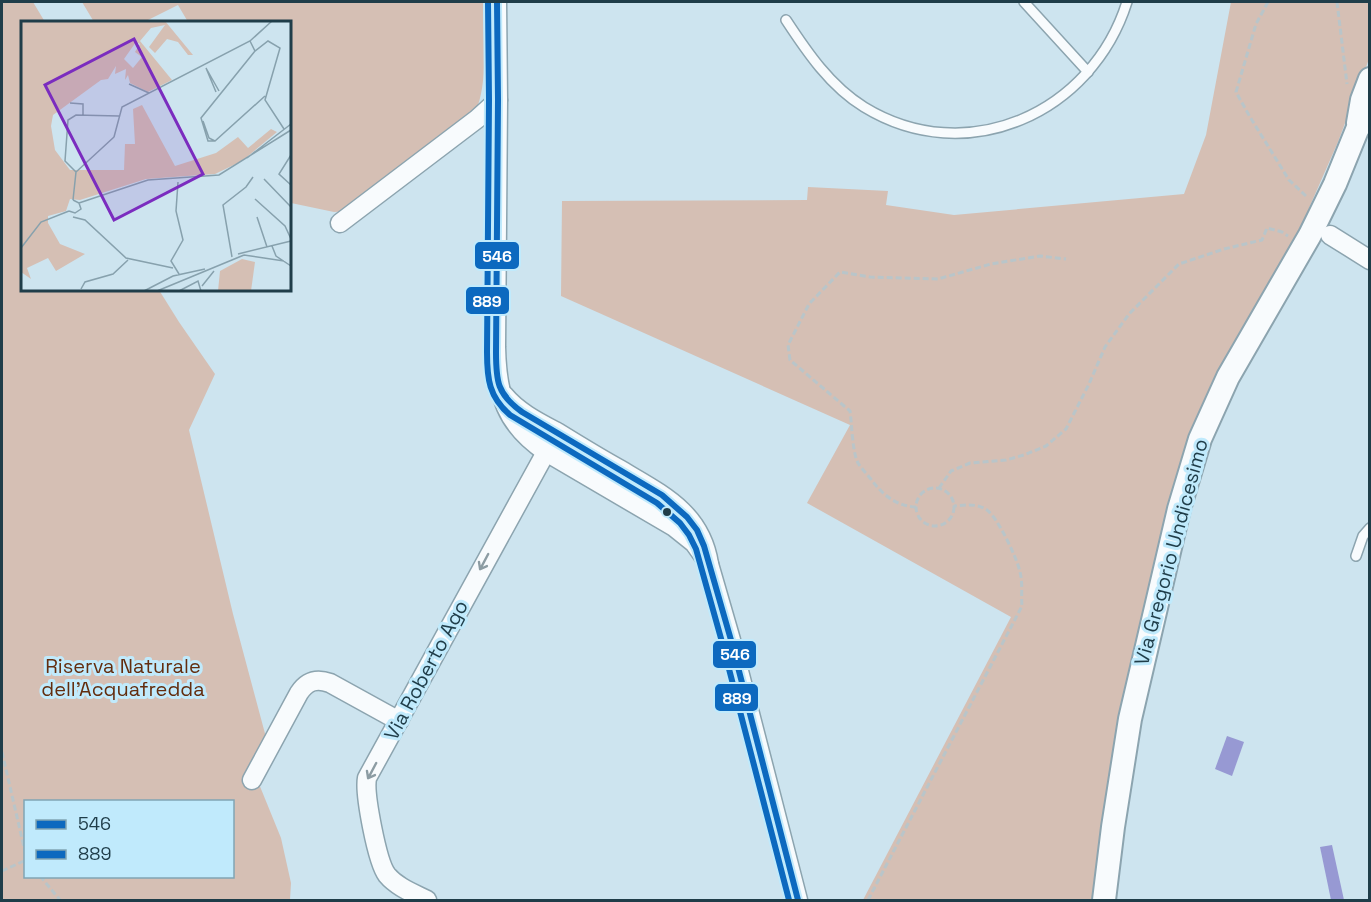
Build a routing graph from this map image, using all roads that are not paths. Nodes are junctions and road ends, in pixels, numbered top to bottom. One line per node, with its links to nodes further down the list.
1 (497, 2): 7 (street)
2 (1024, 2): 5 (lane)
3 (1127, 2): 5 (lane)
4 (786, 20): 5 (lane)
5 (1088, 72)
6 (1370, 79): 9 (street, Via Gregorio Undicesimo)
7 (498, 100): 10 (street); 13 (street)
8 (1370, 109): 9 (street, Via Gregorio Undicesimo)
9 (1356, 130): 23 (street, Via Gregorio Undicesimo)
10 (340, 224)
11 (1330, 235): 12 (street)
12 (1370, 260)
13 (501, 393): 14 (street); 15 (street)
14 (557, 432): 15 (street, Via Roberto Ago); 18 (street)
15 (546, 452): 18 (street); 19 (street, Via Roberto Ago, one-way to 19)
16 (1370, 528): 17 (lane)
17 (1356, 556)
18 (709, 564): 22 (street)
19 (399, 721): 20 (street); 21 (street, Via Roberto Ago, one-way to 21)
20 (252, 780)
21 (427, 900)
22 (798, 900)
23 (1104, 900)

